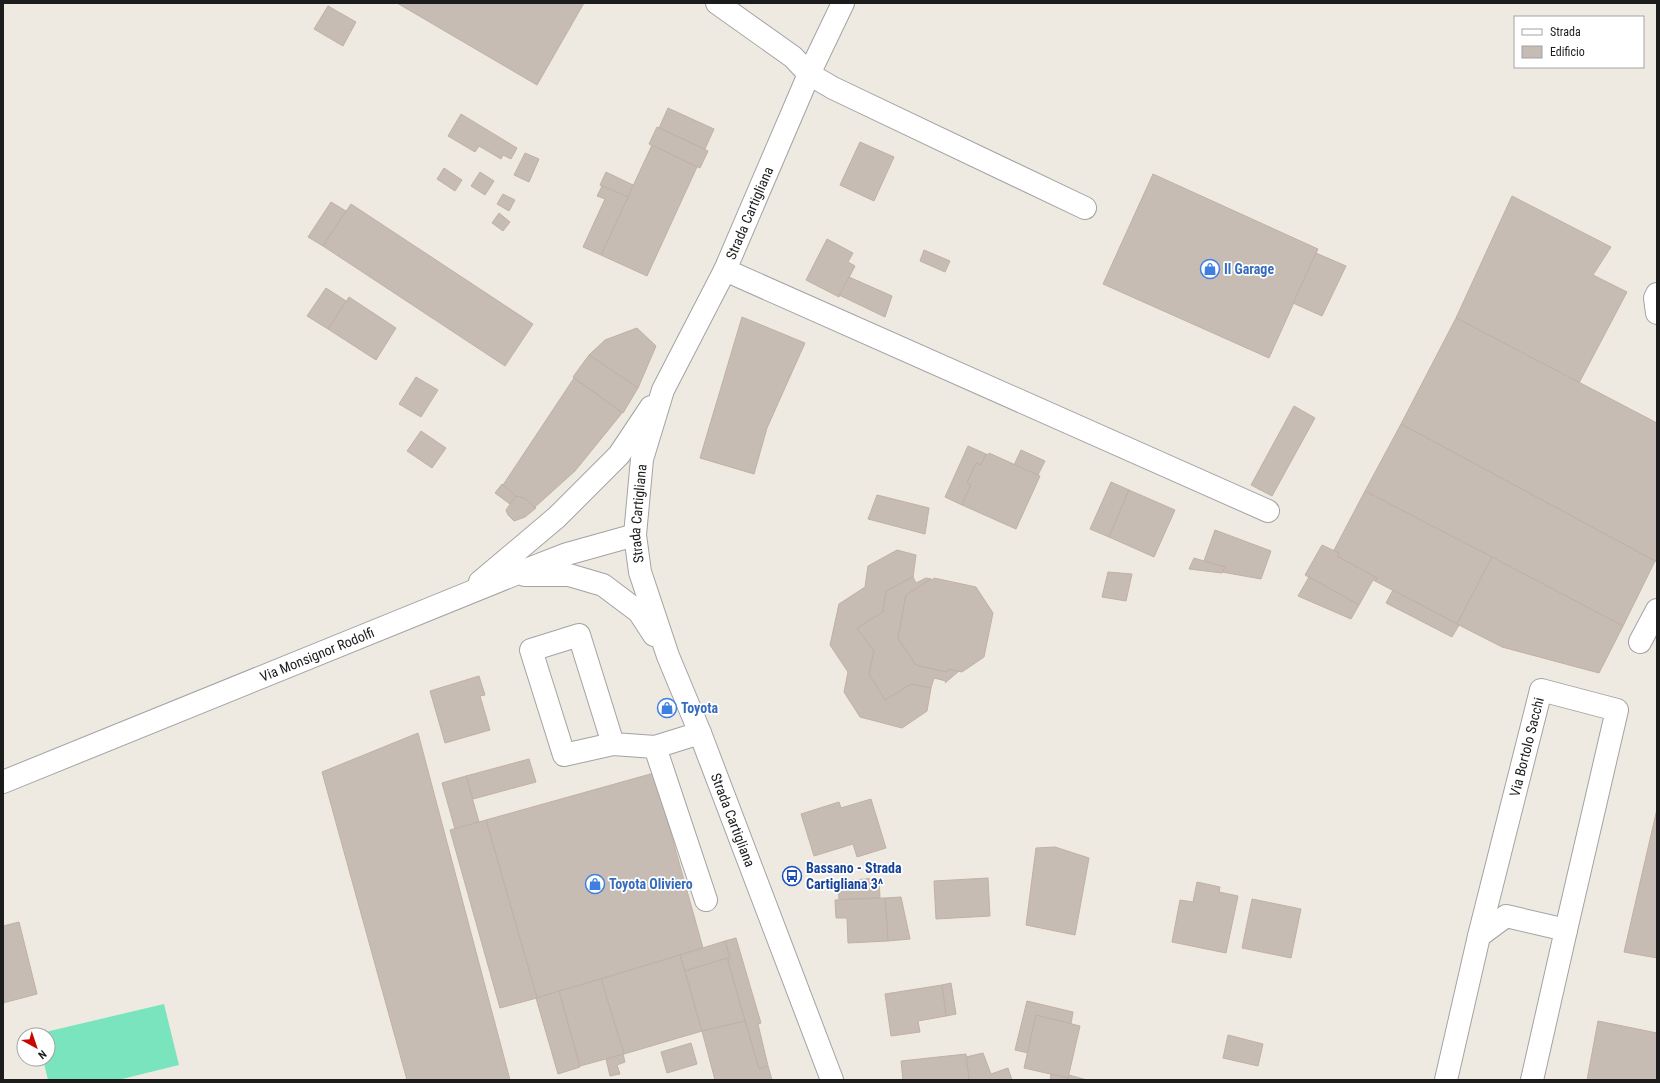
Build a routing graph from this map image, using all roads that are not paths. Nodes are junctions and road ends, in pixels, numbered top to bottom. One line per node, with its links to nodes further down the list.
1 (718, 3): 3 (street)
2 (843, 3): 3 (street, Strada Cartigliana)
3 (809, 74): 4 (street); 5 (street, Strada Cartigliana)
4 (1086, 208)
5 (725, 270): 8 (street, Strada Cartigliana); 9 (street)
6 (1657, 294): 7 (street)
7 (1657, 313)
8 (663, 390): 10 (street, Strada Cartigliana); 12 (street)
9 (1268, 511)
10 (634, 535): 11 (street, Via Monsignor Rodolfi); 15 (street, Strada Cartigliana)
11 (513, 575): 12 (street, Via Monsignor Rodolfi); 15 (street)
12 (467, 593): 19 (street, Via Monsignor Rodolfi)
13 (1657, 610): 14 (street)
14 (1640, 642)
15 (668, 656): 16 (street, Strada Cartigliana)
16 (700, 733): 18 (street); 23 (street, Strada Cartigliana)
17 (613, 744): 17 (street); 18 (street)
18 (655, 747): 20 (street)
19 (3, 782)
20 (706, 900)
21 (1566, 930): 22 (street); 22 (street, Via Bortolo Sacchi); 25 (street, Via Bortolo Sacchi)
22 (1479, 936): 24 (street, Via Bortolo Sacchi)
23 (832, 1080)
24 (1446, 1080)
25 (1532, 1080)

